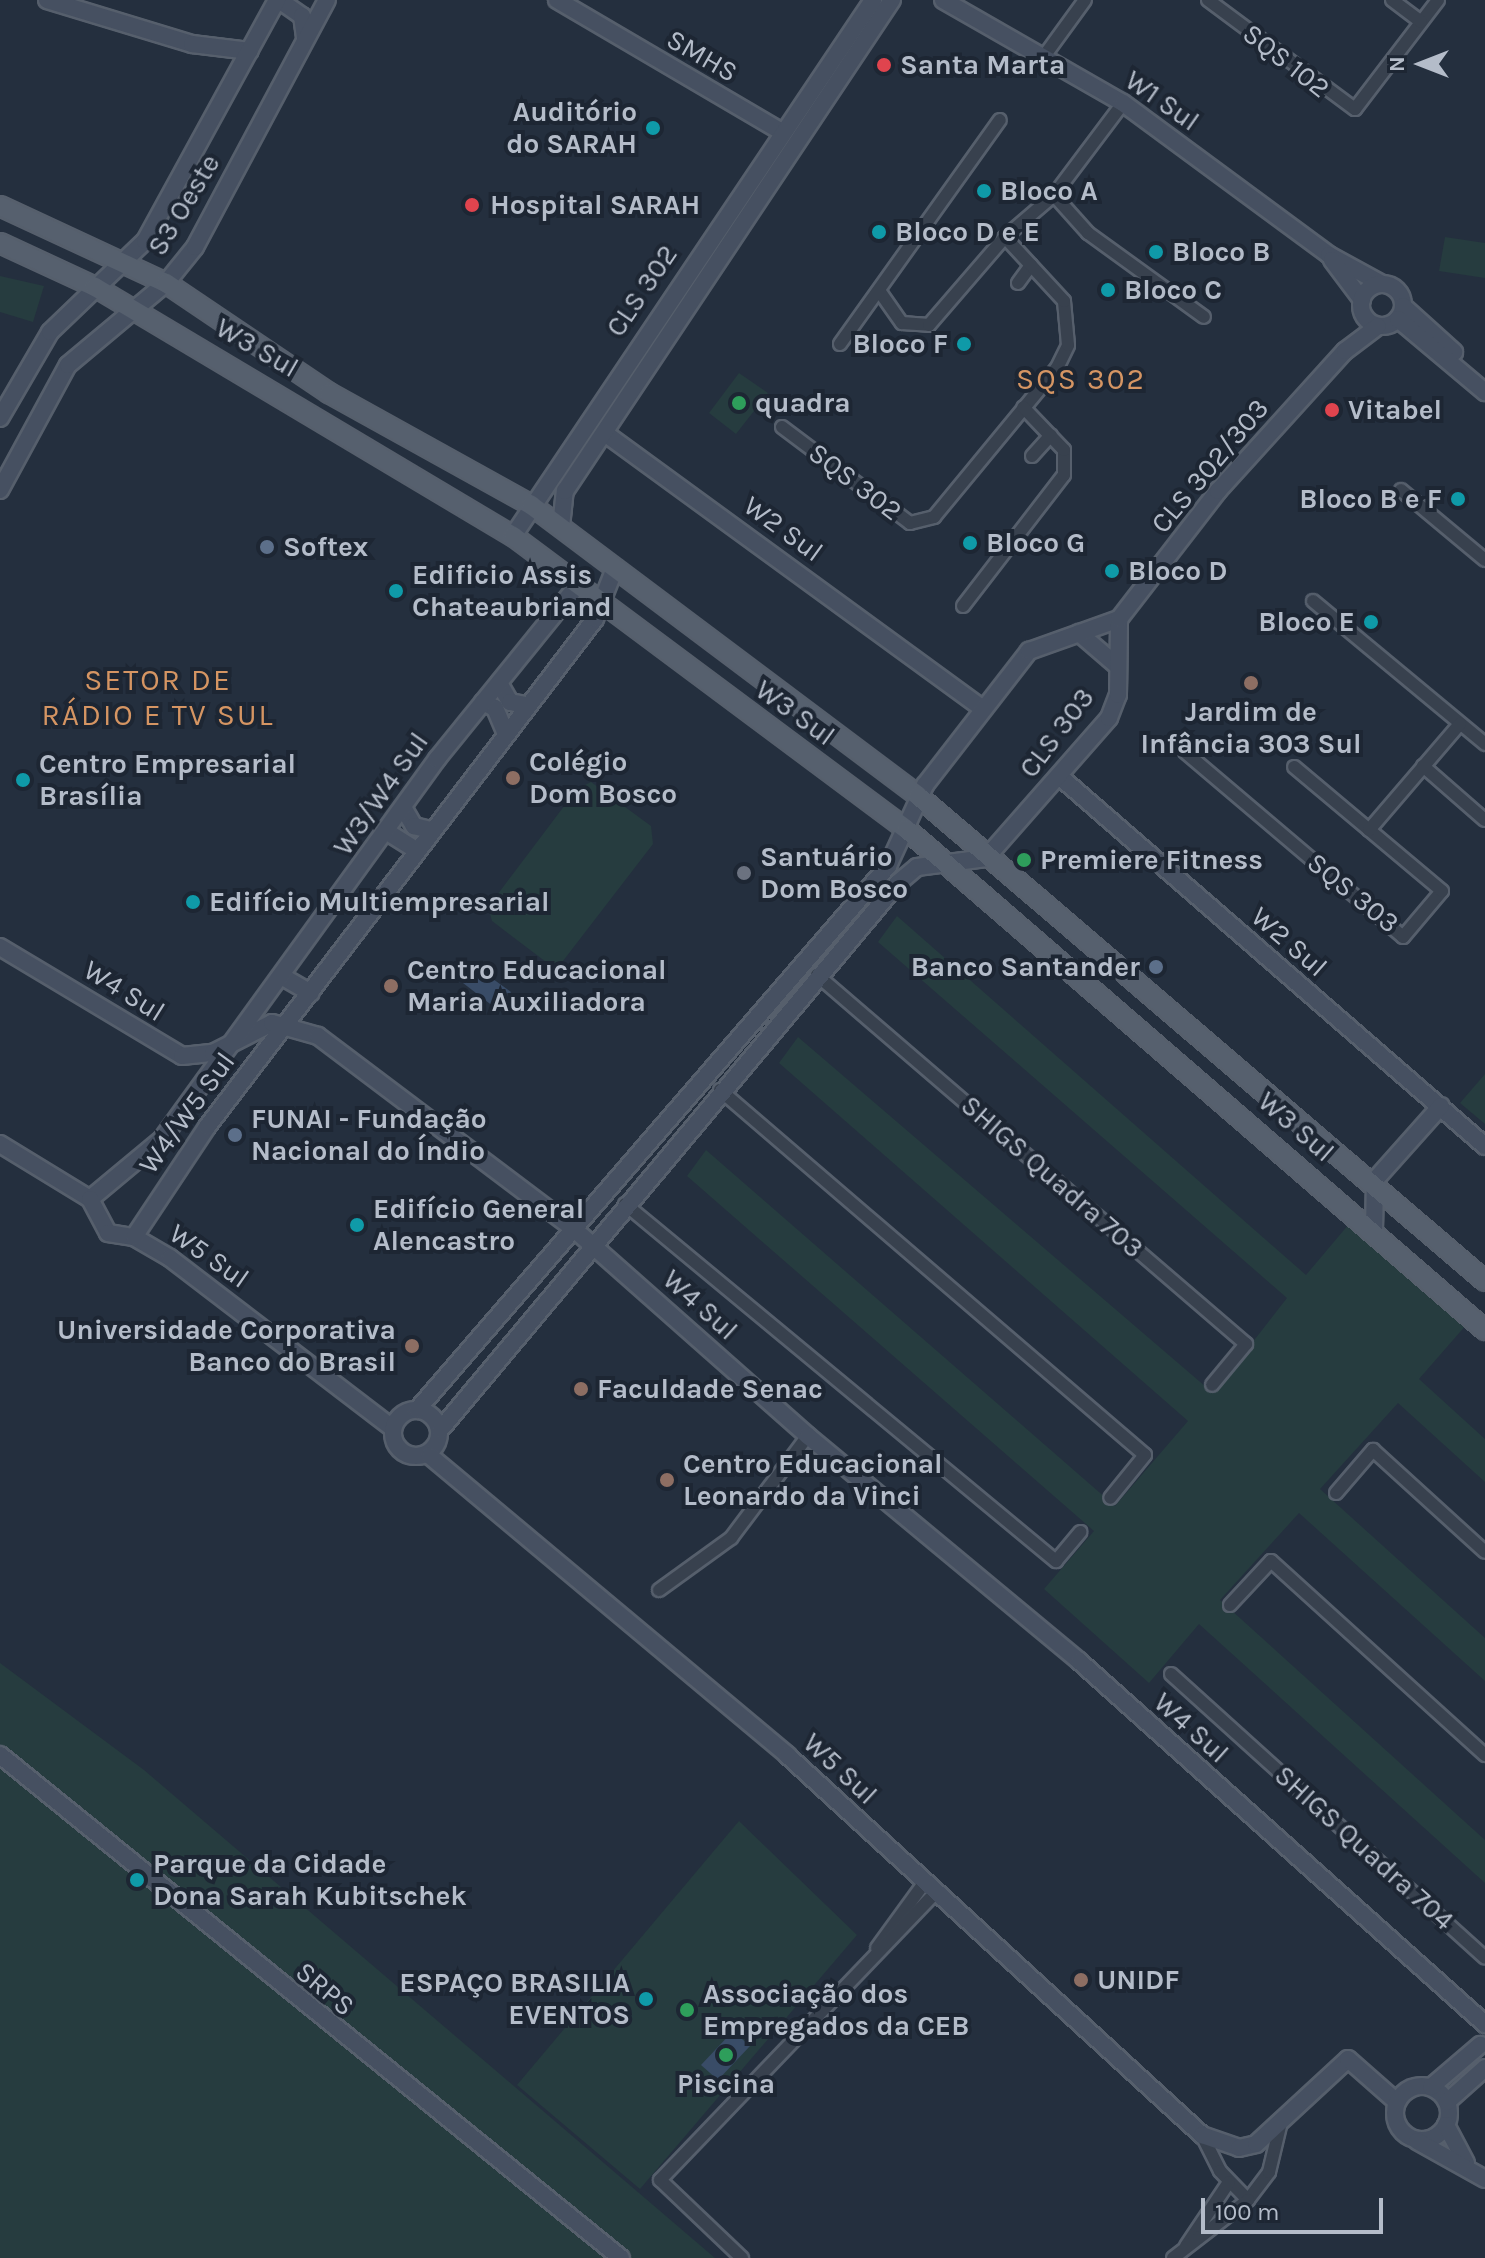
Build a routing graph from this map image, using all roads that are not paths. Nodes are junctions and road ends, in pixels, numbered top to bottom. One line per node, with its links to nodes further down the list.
1 (47, 0): 14 (main road)
2 (278, 0): 13 (main road); 14 (main road, S3 Oeste)
3 (327, 0): 13 (main road, S3 Oeste)
4 (557, 0): 18 (main road, SMHS)
5 (873, 0): 18 (main road, CLS 302)
6 (892, 0): 41 (main road, CLS 302)
7 (1085, 0): 15 (street)
8 (1208, 0): 12 (street, SQS 102)
9 (1392, 0): 12 (street)
10 (1438, 0): 12 (street, SQS 102)
11 (951, 1): 15 (main road, W1 Sul)
12 (1421, 22)
13 (305, 40): 26 (main road, S3 Oeste)
14 (250, 51): 24 (main road, S3 Oeste)
15 (1045, 55): 16 (main road, W1 Sul)
16 (1123, 103): 19 (street); 23 (main road, W1 Sul)
17 (1000, 120): 30 (street)
18 (780, 131): 46 (main road, CLS 302)
19 (1054, 195): 21 (street); 34 (street)
20 (0, 206): 24 (main road, W3 Sul)
21 (1005, 237): 25 (street, SQS 302); 30 (street)
22 (0, 243): 29 (main road, W3 Sul)
23 (1329, 255): 28 (main road, W1 Sul); 31 (main road, W1 Sul)
24 (126, 263): 26 (main road, W3 Sul); 29 (main road, S3 Oeste)
25 (1031, 265): 27 (street); 40 (street, SQS 302)
26 (166, 283): 32 (main road, S3 Oeste); 47 (main road, W3 Sul)
27 (1018, 283)
28 (1382, 284): 31 (main road); 33 (main road, W1 Sul)
29 (95, 287): 32 (main road, W3 Sul); 42 (main road, S3 Oeste)
30 (880, 292): 36 (street)
31 (1362, 306): 35 (main road, W1 Sul); 37 (main road, CLS 302/303)
32 (132, 309): 48 (main road, W3 Sul); 51 (main road, S3 Oeste)
33 (1400, 313): 35 (main road, CLS 302/303); 38 (main road); 39 (main road)
34 (1204, 317)
35 (1378, 326): 37 (main road, CLS 302/303)
36 (840, 344)
37 (1345, 351): 62 (main road, CLS 302/303)
38 (1485, 379)
39 (1485, 392)
40 (1023, 407): 43 (street, SQS 302); 45 (street)
41 (621, 413): 44 (main road, CLS 302); 49 (main road)
42 (0, 418)
43 (782, 427)
44 (606, 434): 46 (main road); 49 (main road, W2 Sul); 54 (main road, CLS 302)
45 (1051, 435): 50 (street); 60 (street)
46 (575, 437): 53 (main road, CLS 302)
47 (421, 442): 48 (main road); 53 (main road, W3 Sul)
48 (366, 444): 55 (main road, W3 Sul)
49 (632, 450): 69 (main road, W2 Sul)
50 (1032, 456)
51 (0, 490)
52 (1401, 490): 56 (street)
53 (531, 505): 54 (main road, W3 Sul); 55 (main road, CLS 302)
54 (561, 527): 57 (main road, W3 Sul)
55 (513, 536): 58 (main road, W3 Sul)
56 (1485, 560)
57 (615, 568): 61 (main road); 66 (main road, W3 Sul)
58 (577, 586): 61 (main road, W3 Sul); 65 (main road, W3/W4 Sul)
59 (1313, 601): 71 (street)
60 (963, 606)
61 (604, 607): 68 (main road); 70 (main road, W3 Sul)
62 (1119, 619): 63 (main road); 64 (main road, CLS 303)
63 (1079, 633): 64 (main road); 69 (main road)
64 (1115, 664): 77 (main road, CLS 303)
65 (499, 683): 67 (main road, W3/W4 Sul); 68 (main road)
66 (764, 683): 70 (main road); 78 (main road, W3 Sul)
67 (483, 702): 72 (main road); 79 (main road, W3/W4 Sul)
68 (525, 705): 72 (main road)
69 (981, 707): 78 (main road)
70 (747, 711): 81 (main road, W3 Sul)
71 (1460, 724): 73 (street); 75 (street)
72 (505, 731): 82 (main road)
73 (1485, 744)
74 (1185, 752): 83 (street, SQS 303)
75 (1423, 766): 80 (street); 83 (street)
76 (1294, 767): 83 (street, SQS 303)
77 (1059, 776): 86 (main road, CLS 303); 101 (main road, W2 Sul)
78 (918, 796): 81 (main road); 86 (main road, W3 Sul)
79 (404, 809): 82 (main road); 84 (main road, W3/W4 Sul)
80 (1485, 820)
81 (906, 829): 87 (main road, W3 Sul); 88 (main road)
82 (430, 830): 85 (main road)
83 (1369, 830)
84 (389, 833): 85 (main road); 92 (main road, W3/W4 Sul)
85 (416, 850): 93 (main road)
86 (986, 858): 87 (main road); 94 (main road, W3 Sul)
87 (944, 861): 89 (main road); 95 (main road, W3 Sul)
88 (847, 913): 89 (main road); 97 (main road)
89 (861, 925): 91 (main road)
90 (0, 947): 99 (main road, W4 Sul)
91 (817, 975): 98 (main road); 115 (street, SHIGS Quadra 703)
92 (283, 977): 93 (main road); 99 (main road, W3/W4 Sul)
93 (311, 993): 96 (main road)
94 (1161, 1003): 95 (main road); 106 (main road, W3 Sul)
95 (1129, 1019): 110 (main road, W3 Sul)
96 (287, 1022): 99 (main road, W4 Sul); 105 (main road, W4/W5 Sul); 109 (main road, W4 Sul)
97 (754, 1022): 98 (main road); 109 (main road)
98 (768, 1033): 100 (main road)
99 (235, 1039): 102 (main road, W4/W5 Sul)
100 (720, 1090): 108 (main road); 122 (street)
101 (1441, 1106): 104 (main road, W2 Sul); 106 (main road)
102 (162, 1139): 105 (main road); 107 (main road, W4/W5 Sul)
103 (0, 1144): 107 (main road, W5 Sul)
104 (1485, 1146)
105 (184, 1157): 111 (main road, W4/W5 Sul)
106 (1375, 1180): 110 (main road); 113 (main road, W3 Sul)
107 (90, 1199): 111 (main road, W5 Sul)
108 (625, 1204): 112 (main road); 123 (street)
109 (574, 1229): 112 (main road, W4 Sul); 116 (main road)
110 (1374, 1231): 114 (main road, W3 Sul)
111 (134, 1237): 117 (main road, W5 Sul)
112 (593, 1245): 118 (main road); 119 (main road, W4 Sul)
113 (1485, 1281)
114 (1485, 1330)
115 (1212, 1385)
116 (417, 1410): 117 (main road); 118 (main road)
117 (390, 1426): 120 (main road)
118 (440, 1430): 120 (main road)
119 (808, 1436): 125 (street); 132 (main road, W4 Sul)
120 (430, 1456): 130 (main road, W5 Sul)
121 (1336, 1493): 124 (street)
122 (1110, 1498)
123 (1080, 1532)
124 (1485, 1552)
125 (659, 1590)
126 (1230, 1605): 129 (street)
127 (1171, 1674): 131 (street, SHIGS Quadra 704)
128 (0, 1755): 147 (main road, SRPS)
129 (1485, 1755)
130 (931, 1887): 140 (main road, W5 Sul); 148 (street)
131 (1485, 1958)
132 (1485, 2026): 133 (main road)
133 (1483, 2049): 135 (main road)
134 (1485, 2068): 137 (main road)
135 (1431, 2087): 136 (main road); 137 (main road)
136 (1397, 2102): 138 (main road, W5 Sul); 141 (main road)
137 (1447, 2102): 139 (main road)
138 (1281, 2122): 140 (main road, W5 Sul); 145 (street)
139 (1446, 2125): 141 (main road); 142 (main road)
140 (1202, 2135): 144 (street, W5 Sul)
141 (1415, 2140): 142 (main road)
142 (1466, 2163): 143 (main road)
143 (1485, 2179)
144 (1229, 2182): 145 (street, W5 Sul); 146 (street)
145 (1248, 2200): 146 (street)
146 (1186, 2246): 149 (street)
147 (621, 2258)
148 (742, 2258)
149 (1173, 2258)

